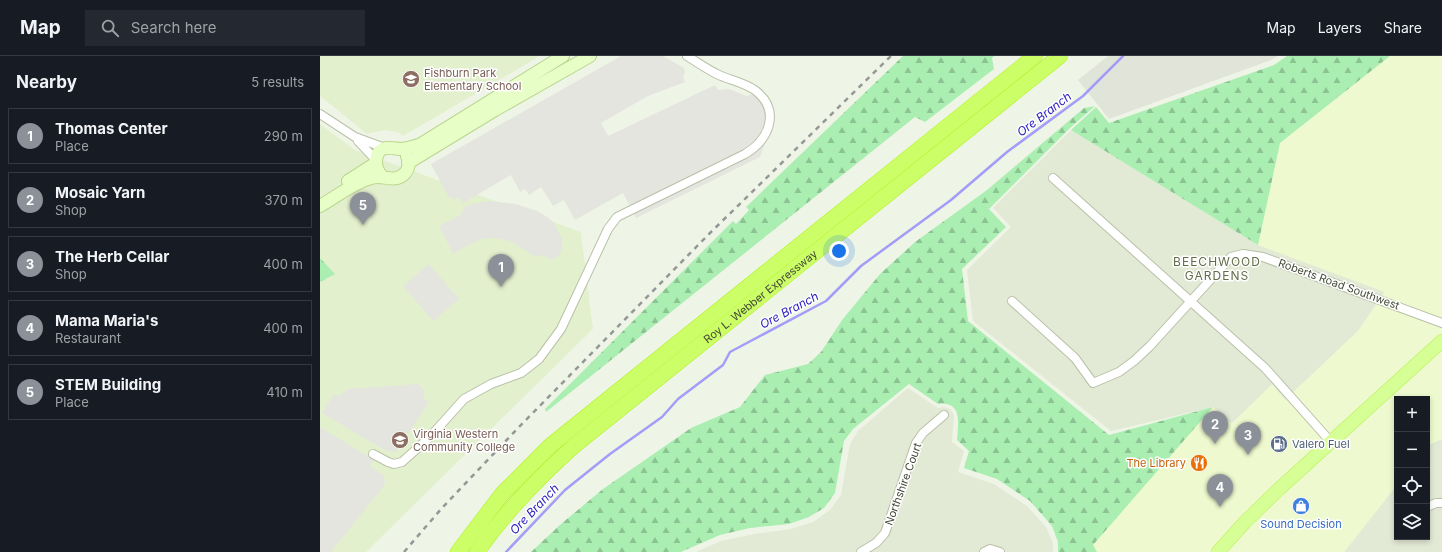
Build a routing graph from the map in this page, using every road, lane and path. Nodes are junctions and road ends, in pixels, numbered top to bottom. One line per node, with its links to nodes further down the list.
1 (563, 56): 11 (main road)
2 (590, 56): 13 (main road)
3 (686, 56): 7 (street)
4 (699, 56): 7 (street)
5 (1035, 56): 27 (highway, Roy L. Webber Expressway)
6 (1060, 56): 28 (highway, Roy L. Webber Expressway)
7 (705, 67): 24 (street)
8 (320, 114): 9 (street)
9 (355, 137): 10 (street); 12 (street)
10 (385, 148): 11 (main road); 12 (main road)
11 (401, 149): 13 (main road)
12 (376, 162): 14 (main road); 16 (main road)
13 (408, 163): 14 (main road)
14 (382, 176): 17 (main road)
15 (1054, 178): 19 (street)
16 (320, 198)
17 (320, 206)
18 (1012, 301): 19 (street, Roberts Road Southwest)
19 (1191, 302): 20 (street, Roberts Road Southwest); 23 (street)
20 (1442, 323)
21 (1442, 341): 23 (main road)
22 (944, 415): 29 (street, Northshire Court)
23 (1331, 442): 32 (main road)
24 (373, 454)
25 (1442, 503): 26 (street)
26 (1430, 506)
27 (458, 552)
28 (476, 552)
29 (862, 552)
30 (984, 552): 31 (street)
31 (1000, 552)
32 (1218, 552)

